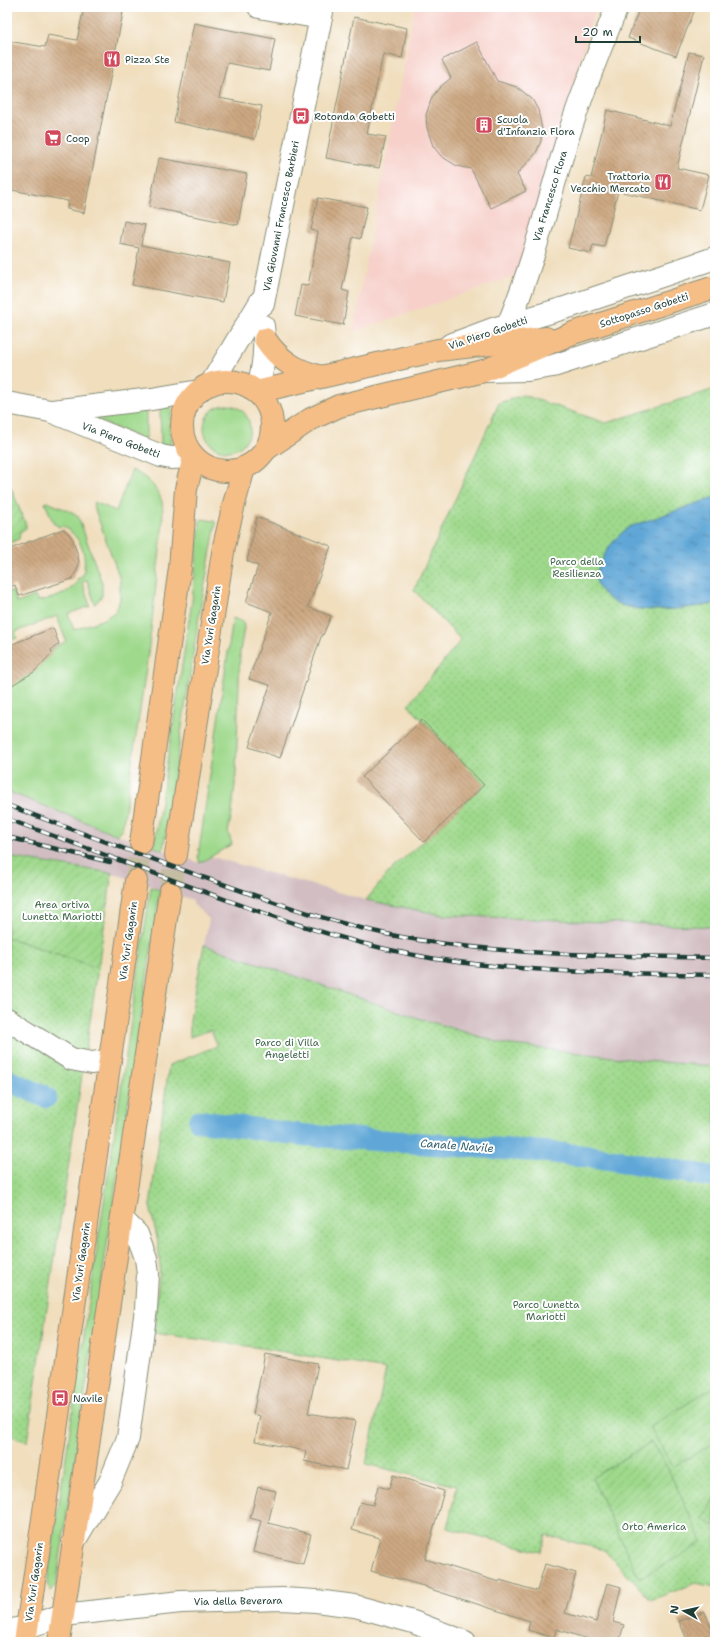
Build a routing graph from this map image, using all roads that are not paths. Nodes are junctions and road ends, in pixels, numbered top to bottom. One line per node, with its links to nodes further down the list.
1 (259, 7): 3 (street)
2 (617, 7): 5 (street, Via Francesco Flora)
3 (322, 13): 7 (street, Via Giovanni Francesco Barbieri)
4 (715, 258): 8 (street, Via Piero Gobetti)
5 (526, 274): 8 (street, Via Francesco Flora); 10 (street, Via Francesco Flora)
6 (715, 287): 11 (main road, Sottopasso Gobetti)
7 (261, 301): 12 (street, Via Giovanni Francesco Barbieri); 16 (street, Via Giovanni Francesco Barbieri)
8 (550, 313): 10 (street, Via Piero Gobetti)
9 (715, 314): 14 (street)
10 (508, 325): 13 (street, Via Piero Gobetti)
11 (573, 334): 13 (main road, Sottopasso Gobetti); 14 (main road, Sottopasso Gobetti)
12 (265, 339): 15 (main road); 17 (street, Via Giovanni Francesco Barbieri)
13 (438, 350): 15 (main road, Via Piero Gobetti)
14 (484, 371): 20 (main road)
15 (318, 376): 17 (main road, Via Piero Gobetti)
16 (205, 388): 17 (main road); 19 (street, Via Piero Gobetti); 21 (main road)
17 (256, 392): 20 (main road)
18 (7, 403): 19 (street, Via Piero Gobetti)
19 (50, 411): 21 (street, Via Piero Gobetti)
20 (266, 449): 22 (main road)
21 (194, 457): 22 (main road); 23 (main road)
22 (244, 468): 24 (main road, Via Yuri Gagarin)
23 (141, 843)
24 (176, 855)
25 (136, 881): 28 (main road, Via Yuri Gagarin)
26 (170, 892): 29 (main road)
27 (7, 1019): 28 (street)
28 (110, 1060): 32 (main road, Via Yuri Gagarin)
29 (122, 1219): 30 (main road); 30 (street)
30 (74, 1543): 31 (main road)
31 (63, 1615): 32 (street, Via della Beverara); 33 (main road); 34 (street, Via della Beverara)
32 (20, 1633)
33 (59, 1642)
34 (465, 1642)

